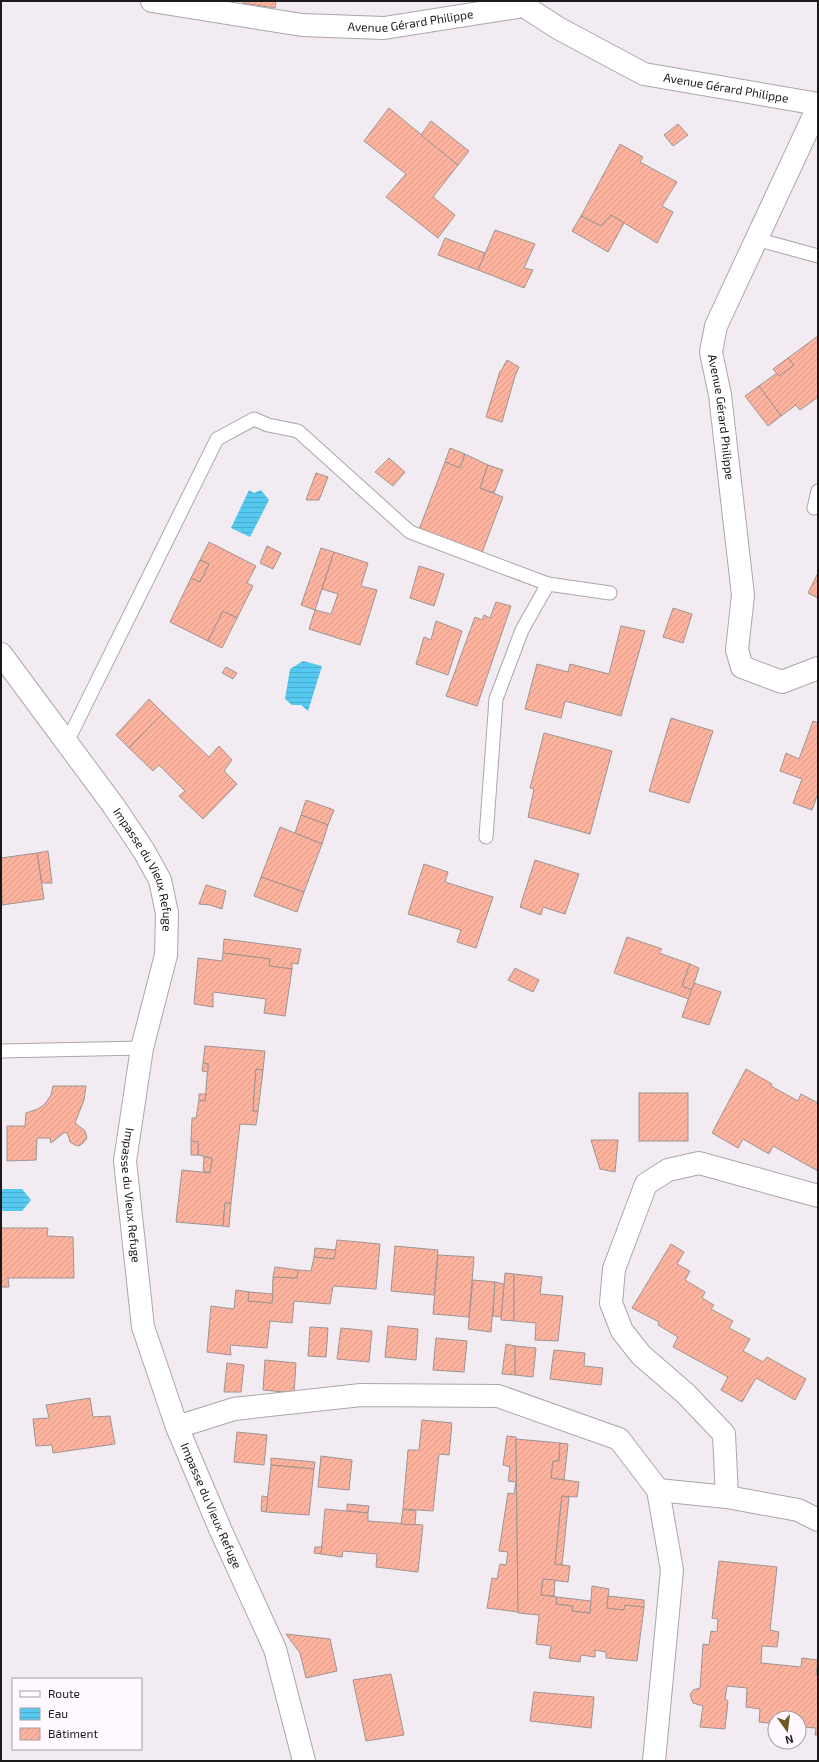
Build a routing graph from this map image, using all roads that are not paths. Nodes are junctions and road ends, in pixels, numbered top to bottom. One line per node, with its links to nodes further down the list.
1 (152, 1): 2 (street, Avenue Gérard Philippe)
2 (522, 4): 3 (street, Avenue Gérard Philippe)
3 (818, 105): 4 (street, Avenue Gérard Philippe)
4 (756, 239): 5 (lane); 11 (street, Avenue Gérard Philippe)
5 (818, 256)
6 (818, 491): 7 (lane)
7 (814, 508)
8 (548, 584): 9 (lane); 12 (lane); 13 (lane)
9 (610, 593)
10 (1, 654): 12 (street, Impasse du Vieux Refuge)
11 (818, 668)
12 (66, 744): 14 (street, Impasse du Vieux Refuge)
13 (486, 837)
14 (142, 1048): 15 (lane); 17 (street, Impasse du Vieux Refuge)
15 (1, 1051)
16 (818, 1196): 19 (street)
17 (178, 1427): 18 (street); 21 (street, Impasse du Vieux Refuge)
18 (658, 1490): 19 (street); 22 (street)
19 (727, 1497): 20 (street)
20 (818, 1520)
21 (304, 1761)
22 (659, 1761)

